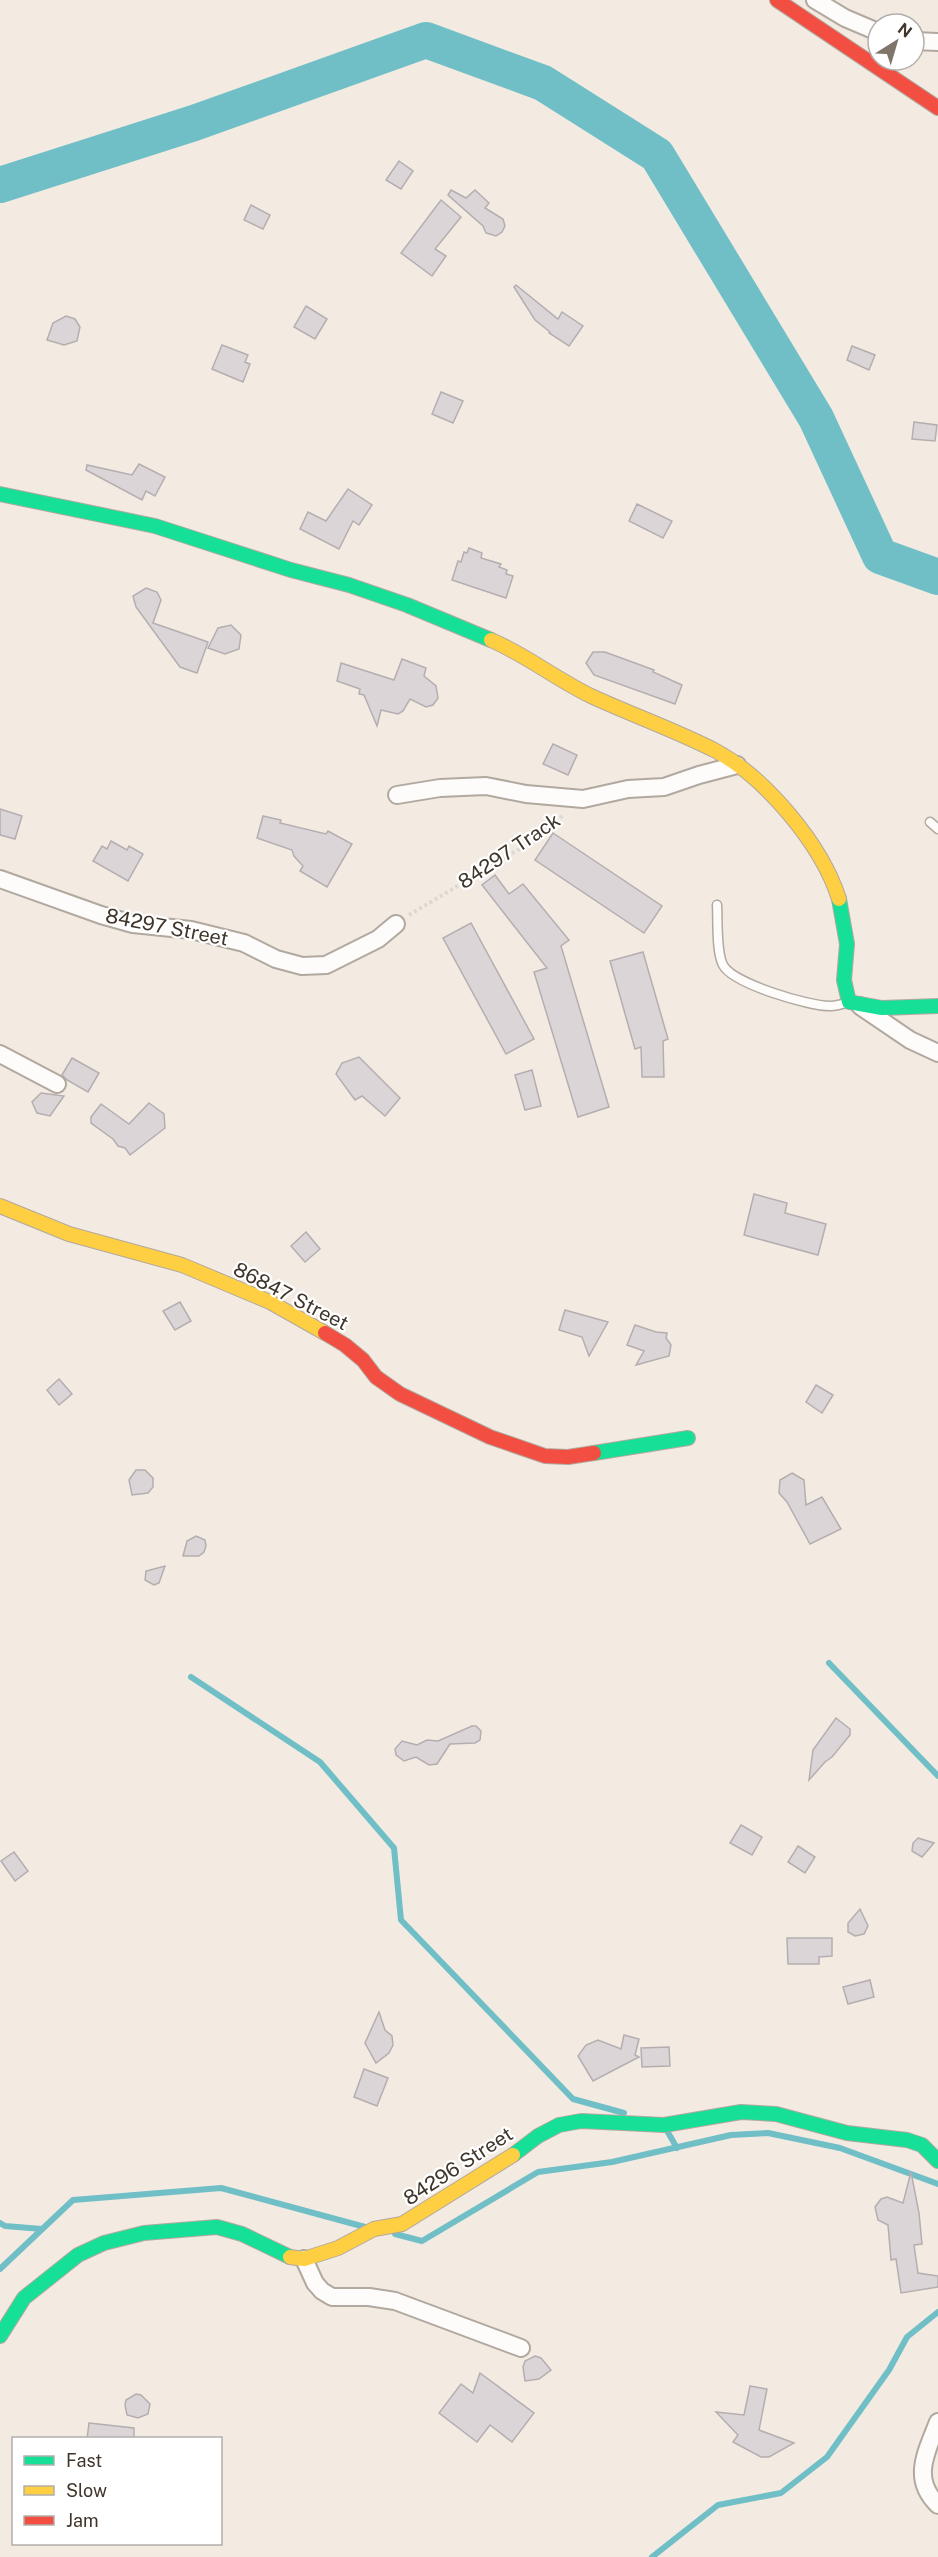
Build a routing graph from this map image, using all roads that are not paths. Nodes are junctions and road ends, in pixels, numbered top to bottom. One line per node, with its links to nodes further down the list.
1 (777, 0): 4 (street)
2 (815, 0): 3 (street)
3 (866, 27)
4 (938, 108)
5 (0, 494): 6 (street)
6 (737, 765): 7 (street); 13 (street)
7 (397, 795)
8 (930, 822): 9 (lane)
9 (938, 829)
10 (0, 879): 12 (street, 84297 Street)
11 (717, 905): 13 (lane)
12 (396, 924)
13 (854, 1004): 14 (street); 15 (street)
14 (938, 1005)
15 (938, 1053)
16 (0, 1054): 17 (street)
17 (57, 1084)
18 (0, 1206): 19 (street, 86847 Street)
19 (688, 1438)
20 (938, 2161): 21 (street, 84296 Street)
21 (304, 2259): 22 (street); 23 (street)
22 (0, 2336)
23 (521, 2348)
24 (938, 2422): 25 (street)
25 (938, 2505)

